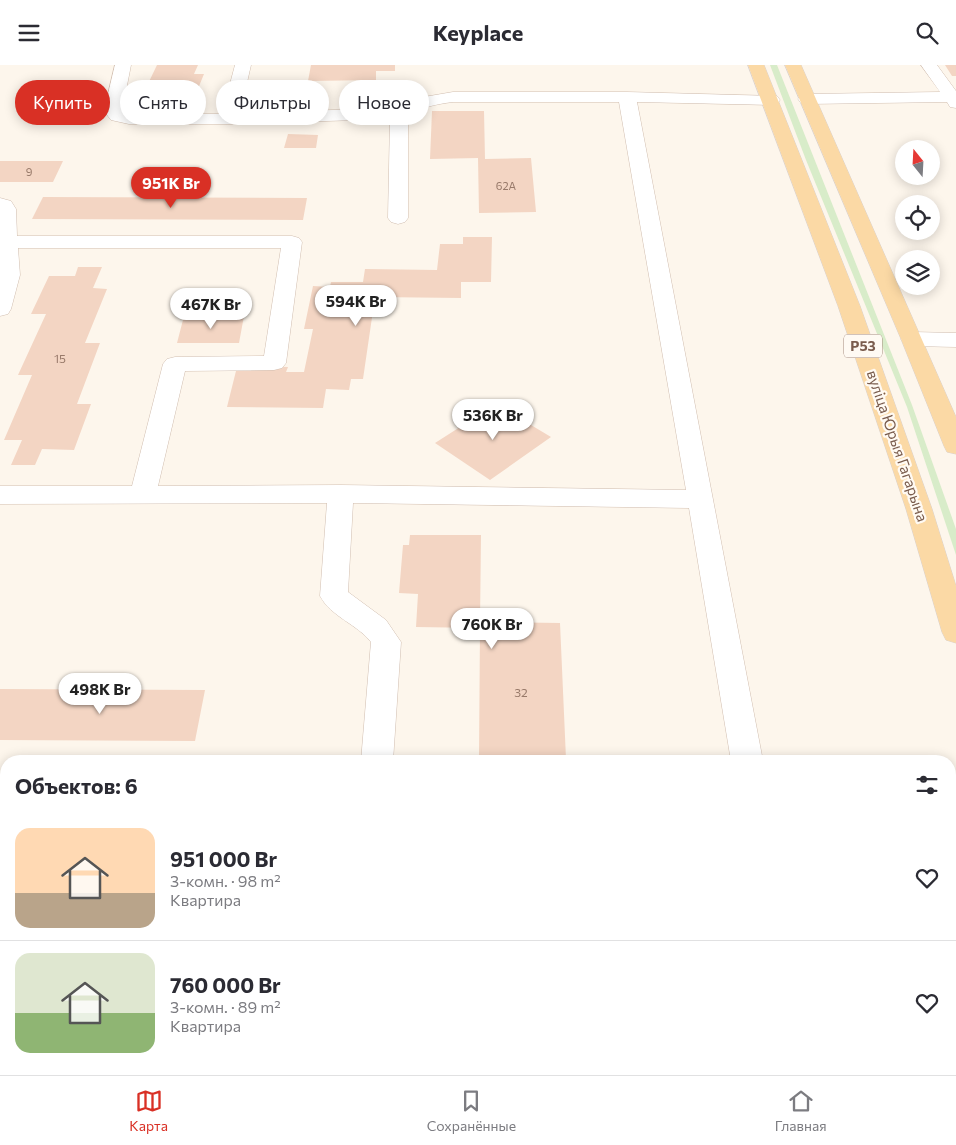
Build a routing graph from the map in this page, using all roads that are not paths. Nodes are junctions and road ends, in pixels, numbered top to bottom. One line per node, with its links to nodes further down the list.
1 (123, 65): 12 (lane)
2 (244, 65): 6 (lane)
3 (756, 65): 10 (main road, вуліца Юрыя Гагарына / Р53)
4 (793, 65): 8 (main road)
5 (929, 65): 11 (lane)
6 (240, 80)
7 (627, 97): 9 (lane); 10 (lane); 24 (lane)
8 (807, 99): 11 (lane); 18 (main road)
9 (429, 100)
10 (771, 100): 25 (main road, вуліца Юрыя Гагарына / Р53)
11 (954, 100)
12 (216, 119)
13 (398, 125): 15 (lane)
14 (0, 204): 16 (lane)
15 (398, 218)
16 (7, 242): 17 (lane); 23 (lane)
17 (0, 309)
18 (912, 339): 19 (lane); 20 (main road)
19 (956, 340)
20 (956, 446)
21 (341, 494): 23 (lane); 24 (lane); 26 (lane)
22 (0, 495): 23 (lane)
23 (143, 495)
24 (701, 499): 27 (lane)
25 (956, 632)
26 (377, 755)
27 (746, 755)

